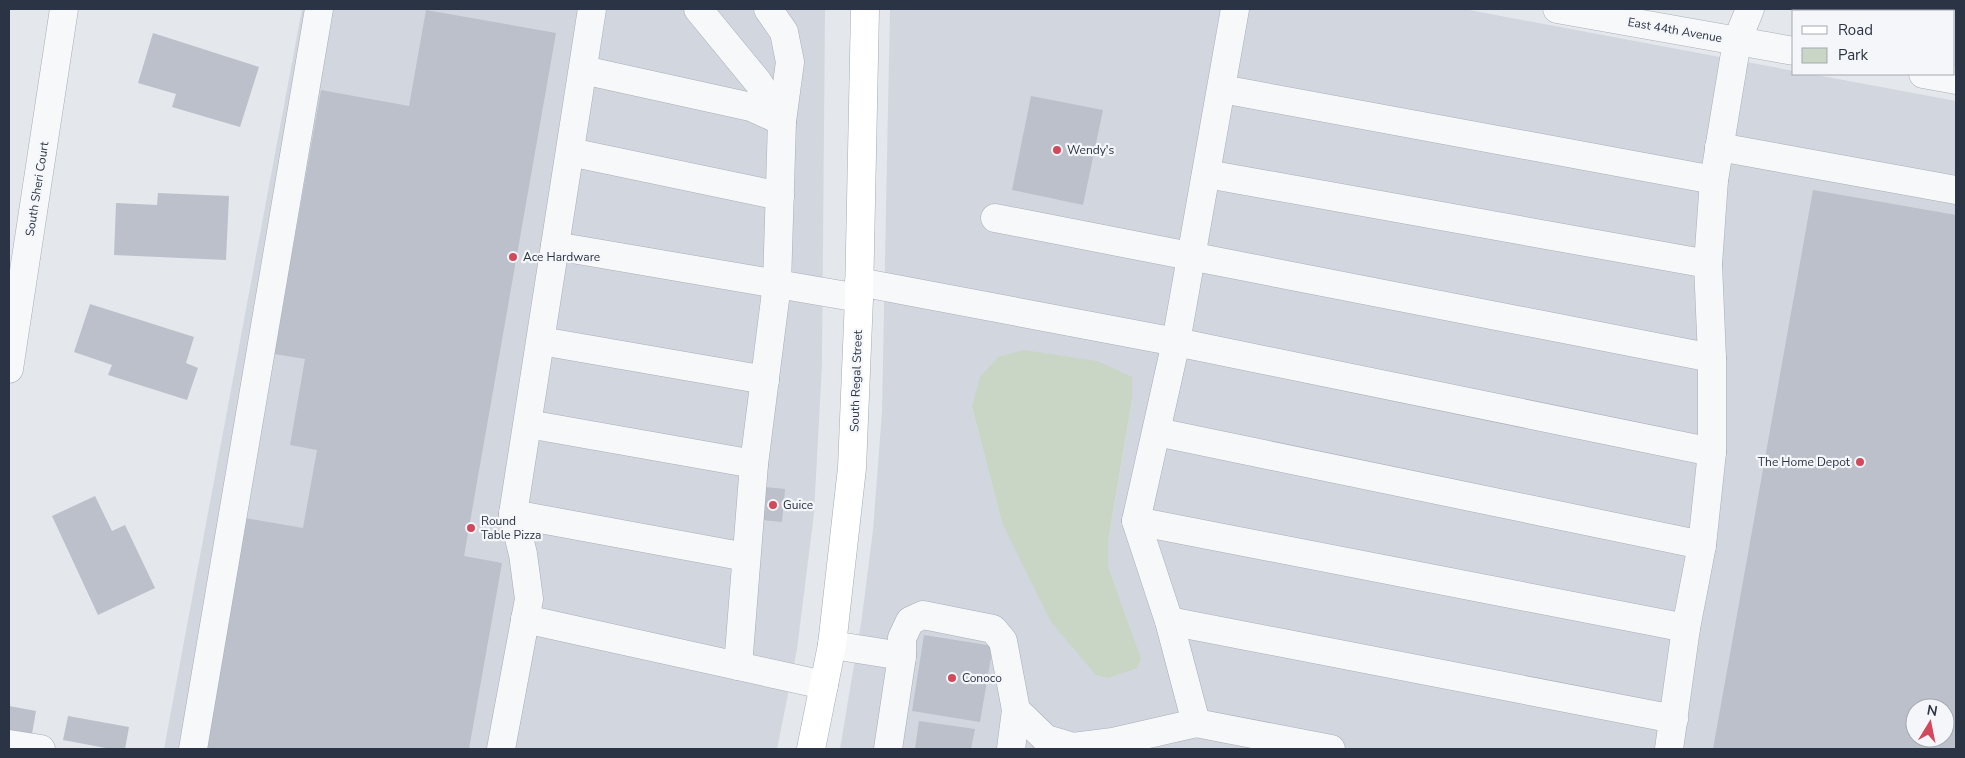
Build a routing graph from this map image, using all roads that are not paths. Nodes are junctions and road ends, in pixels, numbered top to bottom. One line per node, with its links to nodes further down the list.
1 (64, 9): 32 (street, South Sheri Court)
2 (319, 9): 54 (street)
3 (592, 9): 12 (street)
4 (698, 9): 16 (street)
5 (768, 9): 16 (street)
6 (865, 9): 28 (main road, South Regal Street)
7 (1235, 9): 15 (street)
8 (1557, 9): 10 (street, East 44th Avenue)
9 (1750, 9): 10 (street)
10 (1737, 41): 11 (street, East 44th Avenue); 17 (street)
11 (1792, 51)
12 (583, 70): 16 (street); 18 (street)
13 (1928, 75): 14 (street)
14 (1956, 80)
15 (1222, 88): 19 (street); 20 (street)
16 (782, 121): 22 (street)
17 (1719, 147): 20 (street); 21 (street)
18 (570, 152): 22 (street); 24 (street)
19 (1207, 174): 25 (street); 26 (street)
20 (1714, 180): 26 (street)
21 (1956, 190)
22 (780, 196): 27 (street)
23 (995, 218): 25 (street)
24 (555, 246): 27 (street); 29 (street)
25 (1192, 257): 30 (street); 31 (street)
26 (1708, 264): 31 (street)
27 (777, 284): 28 (street); 33 (street)
28 (859, 290): 30 (street); 45 (main road, South Regal Street)
29 (541, 341): 33 (street); 34 (street)
30 (1176, 342): 35 (street); 36 (street)
31 (1712, 358): 36 (street)
32 (9, 369)
33 (765, 380): 37 (street)
34 (528, 424): 37 (street); 38 (street)
35 (1157, 432): 39 (street); 40 (street)
36 (1712, 452): 40 (street)
37 (754, 464): 41 (street)
38 (513, 514): 41 (street); 42 (street)
39 (1136, 521): 43 (street); 44 (street)
40 (1702, 545): 44 (street)
41 (746, 557): 47 (street)
42 (525, 619): 47 (street); 55 (street)
43 (1169, 621): 50 (street); 51 (street)
44 (1686, 628): 50 (street)
45 (832, 645): 46 (street); 48 (main road, South Regal Street)
46 (902, 656): 49 (street); 57 (street)
47 (738, 666): 48 (street)
48 (824, 685): 56 (main road, South Regal Street)
49 (1016, 710): 51 (street); 58 (street)
50 (1674, 719): 60 (street)
51 (1196, 723): 59 (street)
52 (9, 744): 53 (street)
53 (42, 749)
54 (193, 749)
55 (501, 749)
56 (811, 749)
57 (888, 749)
58 (1011, 749)
59 (1331, 749)
60 (1669, 749)

